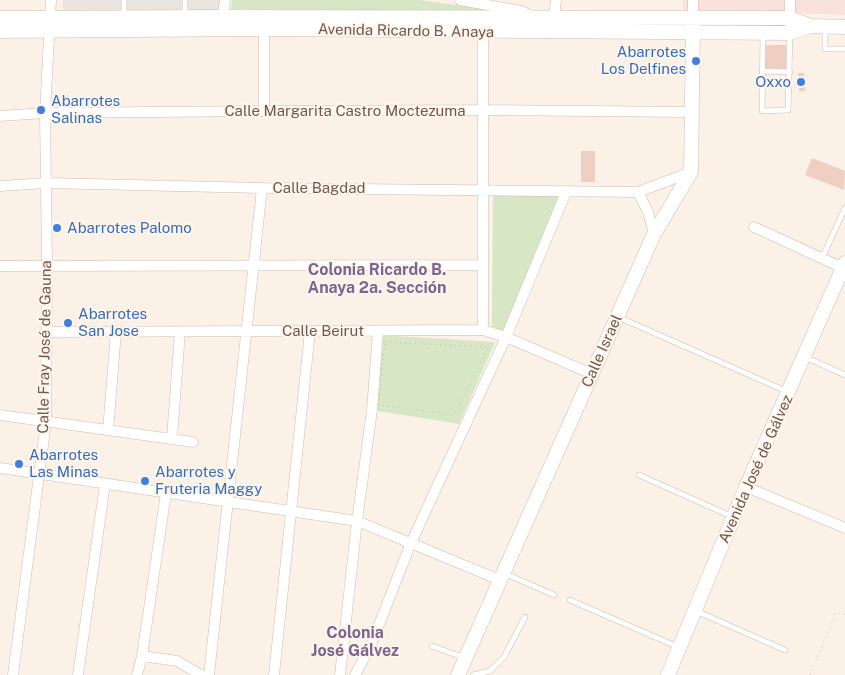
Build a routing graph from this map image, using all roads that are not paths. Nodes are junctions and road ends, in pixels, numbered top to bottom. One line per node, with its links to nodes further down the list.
1 (50, 0): 16 (street, Calle Fray José de Gauna)
2 (124, 0): 11 (lane)
3 (185, 0): 12 (lane)
4 (225, 0): 18 (street)
5 (460, 0): 9 (street)
6 (556, 0): 14 (street)
7 (693, 0): 20 (street)
8 (790, 0): 15 (street)
9 (481, 2): 10 (street)
10 (521, 5): 19 (street)
11 (124, 17): 16 (main road, Avenida Ricardo B. Anaya); 17 (main road, Avenida Ricardo B. Anaya)
12 (185, 17): 17 (main road, Avenida Ricardo B. Anaya); 18 (main road, Avenida Ricardo B. Anaya)
13 (0, 18): 16 (main road, Avenida Ricardo B. Anaya)
14 (554, 18): 19 (main road, Avenida Ricardo B. Anaya); 20 (main road, Avenida Ricardo B. Anaya)
15 (790, 18): 20 (main road, Avenida Ricardo B. Anaya); 21 (main road, Avenida Ricardo B. Anaya); 28 (street)
16 (49, 23): 17 (main road, Avenida Ricardo B. Anaya); 25 (main road, Avenida Ricardo B. Anaya); 35 (street, Calle Fray José de Gauna)
17 (141, 23): 18 (main road, Avenida Ricardo B. Anaya)
18 (222, 23): 19 (main road, Avenida Ricardo B. Anaya); 24 (main road, Avenida Ricardo B. Anaya)
19 (535, 25): 20 (main road, Avenida Ricardo B. Anaya); 26 (main road, Avenida Ricardo B. Anaya)
20 (692, 25): 27 (main road, Avenida Ricardo B. Anaya); 34 (main road)
21 (811, 26): 22 (main road, Avenida Ricardo B. Anaya); 28 (main road, Avenida Ricardo B. Anaya)
22 (825, 27): 23 (main road, Avenida Ricardo B. Anaya); 29 (lane)
23 (845, 28)
24 (264, 30): 26 (main road, Avenida Ricardo B. Anaya); 33 (street)
25 (0, 31)
26 (483, 32): 32 (street)
27 (763, 33): 28 (main road, Avenida Ricardo B. Anaya); 30 (lane)
28 (790, 33): 31 (lane)
29 (845, 49)
30 (762, 72): 31 (lane); 31 (lane)
31 (790, 72)
32 (483, 110): 33 (street, Calle Margarita Castro Moctezuma); 34 (street, Calle Margarita Castro Moctezuma); 41 (street)
33 (264, 111): 35 (street, Calle Margarita Castro Moctezuma)
34 (691, 112): 37 (main road)
35 (45, 113): 36 (street, Calle Margarita Castro Moctezuma); 38 (street, Calle Fray José de Gauna)
36 (0, 116)
37 (691, 172): 43 (street, Calle Bagdad); 46 (main road, Calle Israel)
38 (46, 183): 39 (street, Calle Bagdad); 40 (street, Calle Bagdad); 48 (street, Calle Fray José de Gauna)
39 (0, 186)
40 (262, 188): 41 (street, Calle Bagdad); 50 (street)
41 (483, 189): 42 (street, Calle Bagdad); 51 (street)
42 (566, 192): 43 (street, Calle Bagdad); 61 (street)
43 (638, 192): 46 (street)
44 (845, 208): 47 (lane)
45 (754, 226): 47 (street)
46 (654, 234): 53 (main road, Calle Israel)
47 (822, 258): 52 (street)
48 (47, 265): 49 (street); 50 (street); 58 (street, Calle Fray José de Gauna)
49 (0, 266)
50 (253, 266): 51 (street); 55 (street)
51 (483, 266): 54 (street)
52 (844, 266): 62 (main road, Avenida José de Gálvez)
53 (618, 316): 63 (main road, Calle Israel); 65 (lane)
54 (483, 330): 57 (street, Calle Beirut); 61 (street, Calle Beirut)
55 (247, 331): 56 (street, Calle Beirut); 60 (street, Calle Beirut); 77 (street)
56 (310, 331): 57 (street, Calle Beirut); 78 (street)
57 (378, 331): 80 (street)
58 (46, 332): 59 (street, Calle Beirut); 67 (street, Calle Fray José de Gauna)
59 (116, 332): 60 (street, Calle Beirut); 68 (street)
60 (180, 332): 69 (street)
61 (506, 337): 63 (street, Calle Beirut); 82 (street)
62 (804, 357): 64 (lane); 65 (main road, Avenida José de Gálvez)
63 (592, 374): 83 (main road, Calle Israel)
64 (845, 375)
65 (789, 392): 75 (main road, Avenida José de Gálvez)
66 (0, 415): 67 (street)
67 (46, 422): 68 (street); 72 (street, Calle Fray José de Gauna)
68 (108, 430): 69 (street)
69 (172, 438): 70 (street)
70 (193, 442)
71 (0, 468): 72 (street)
72 (40, 474): 74 (street); 93 (street, Calle Fray José de Gauna)
73 (640, 475): 79 (lane)
74 (105, 484): 76 (street); 94 (street)
75 (746, 487): 79 (main road, Avenida José de Gálvez); 81 (street)
76 (166, 493): 77 (street); 91 (street)
77 (228, 502): 78 (street); 97 (street)
78 (290, 511): 80 (street); 98 (street)
79 (734, 518): 86 (main road, Avenida José de Gálvez)
80 (357, 521): 82 (street); 99 (street)
81 (845, 528)
82 (411, 543): 83 (street); 100 (street)
83 (502, 577): 84 (lane); 92 (main road, Calle Israel)
84 (554, 595)
85 (570, 600): 89 (lane)
86 (694, 610): 89 (main road, Avenida José de Gálvez); 90 (lane)
87 (525, 617): 102 (lane)
88 (432, 646): 92 (lane)
89 (680, 648): 103 (main road, Avenida José de Gálvez)
90 (785, 650)
91 (142, 656): 95 (street); 96 (street)
92 (466, 658): 101 (main road, Calle Israel)
93 (13, 675)
94 (78, 675)
95 (137, 675)
96 (201, 675)
97 (209, 675)
98 (274, 675)
99 (340, 675)
100 (355, 675)
101 (458, 675)
102 (473, 675)
103 (668, 675)

